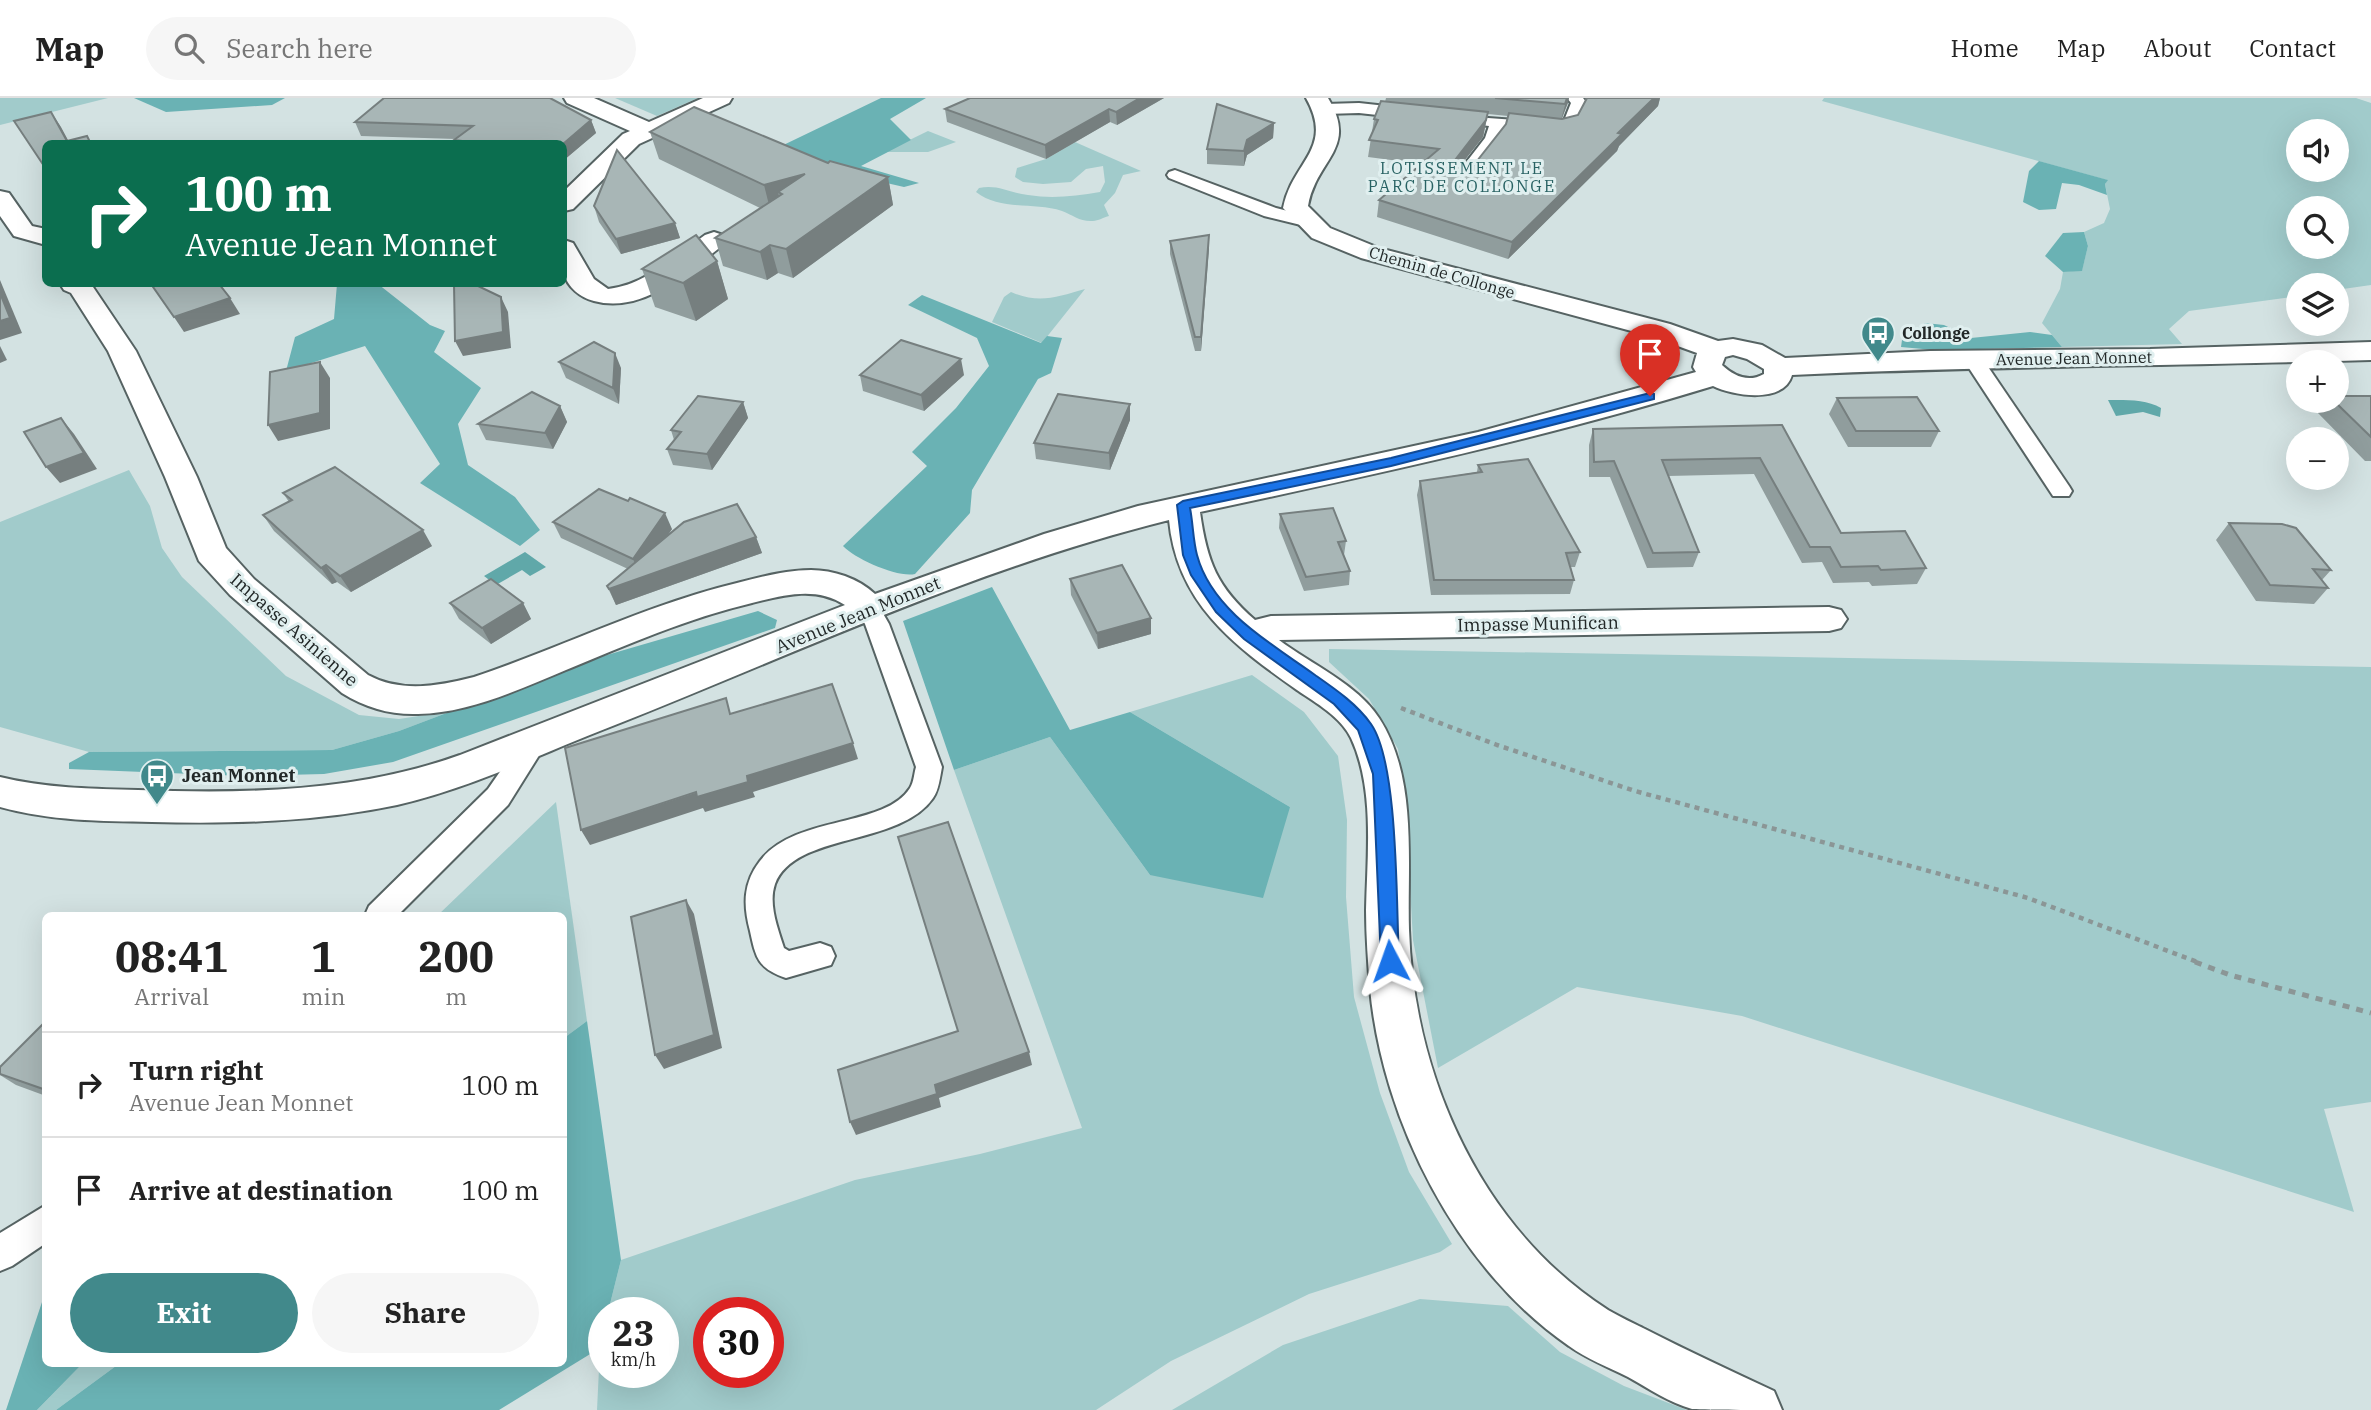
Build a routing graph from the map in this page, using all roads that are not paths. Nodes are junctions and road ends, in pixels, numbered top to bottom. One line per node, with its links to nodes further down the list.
1 (575, 98): 6 (street)
2 (721, 98): 6 (street)
3 (1575, 98): 5 (lane)
4 (1321, 103): 5 (lane); 11 (street)
5 (1498, 123): 8 (lane)
6 (648, 130): 10 (street)
7 (1175, 175): 11 (lane)
8 (1462, 177)
9 (0, 198): 12 (street)
10 (567, 201)
11 (1305, 221): 18 (street, Chemin de Collonge)
12 (42, 236)
13 (714, 240): 14 (street)
14 (567, 253)
15 (79, 287): 21 (street, Impasse Asinienne)
16 (2371, 351): 17 (street, Avenue Jean Monnet)
17 (1973, 359): 18 (street, Avenue Jean Monnet); 19 (lane)
18 (1716, 363): 20 (street, Avenue Jean Monnet)
19 (2061, 491)
20 (1183, 505): 21 (street, Avenue Jean Monnet); 23 (street)
21 (869, 609): 24 (street, Avenue Jean Monnet); 27 (lane)
22 (1829, 620): 23 (street, Impasse Munifican)
23 (1249, 635): 30 (street)
24 (535, 741): 25 (street, Avenue Jean Monnet); 26 (lane)
25 (0, 792)
26 (382, 912)
27 (820, 956)
28 (42, 1225): 29 (lane)
29 (0, 1254)
30 (1755, 1410)

